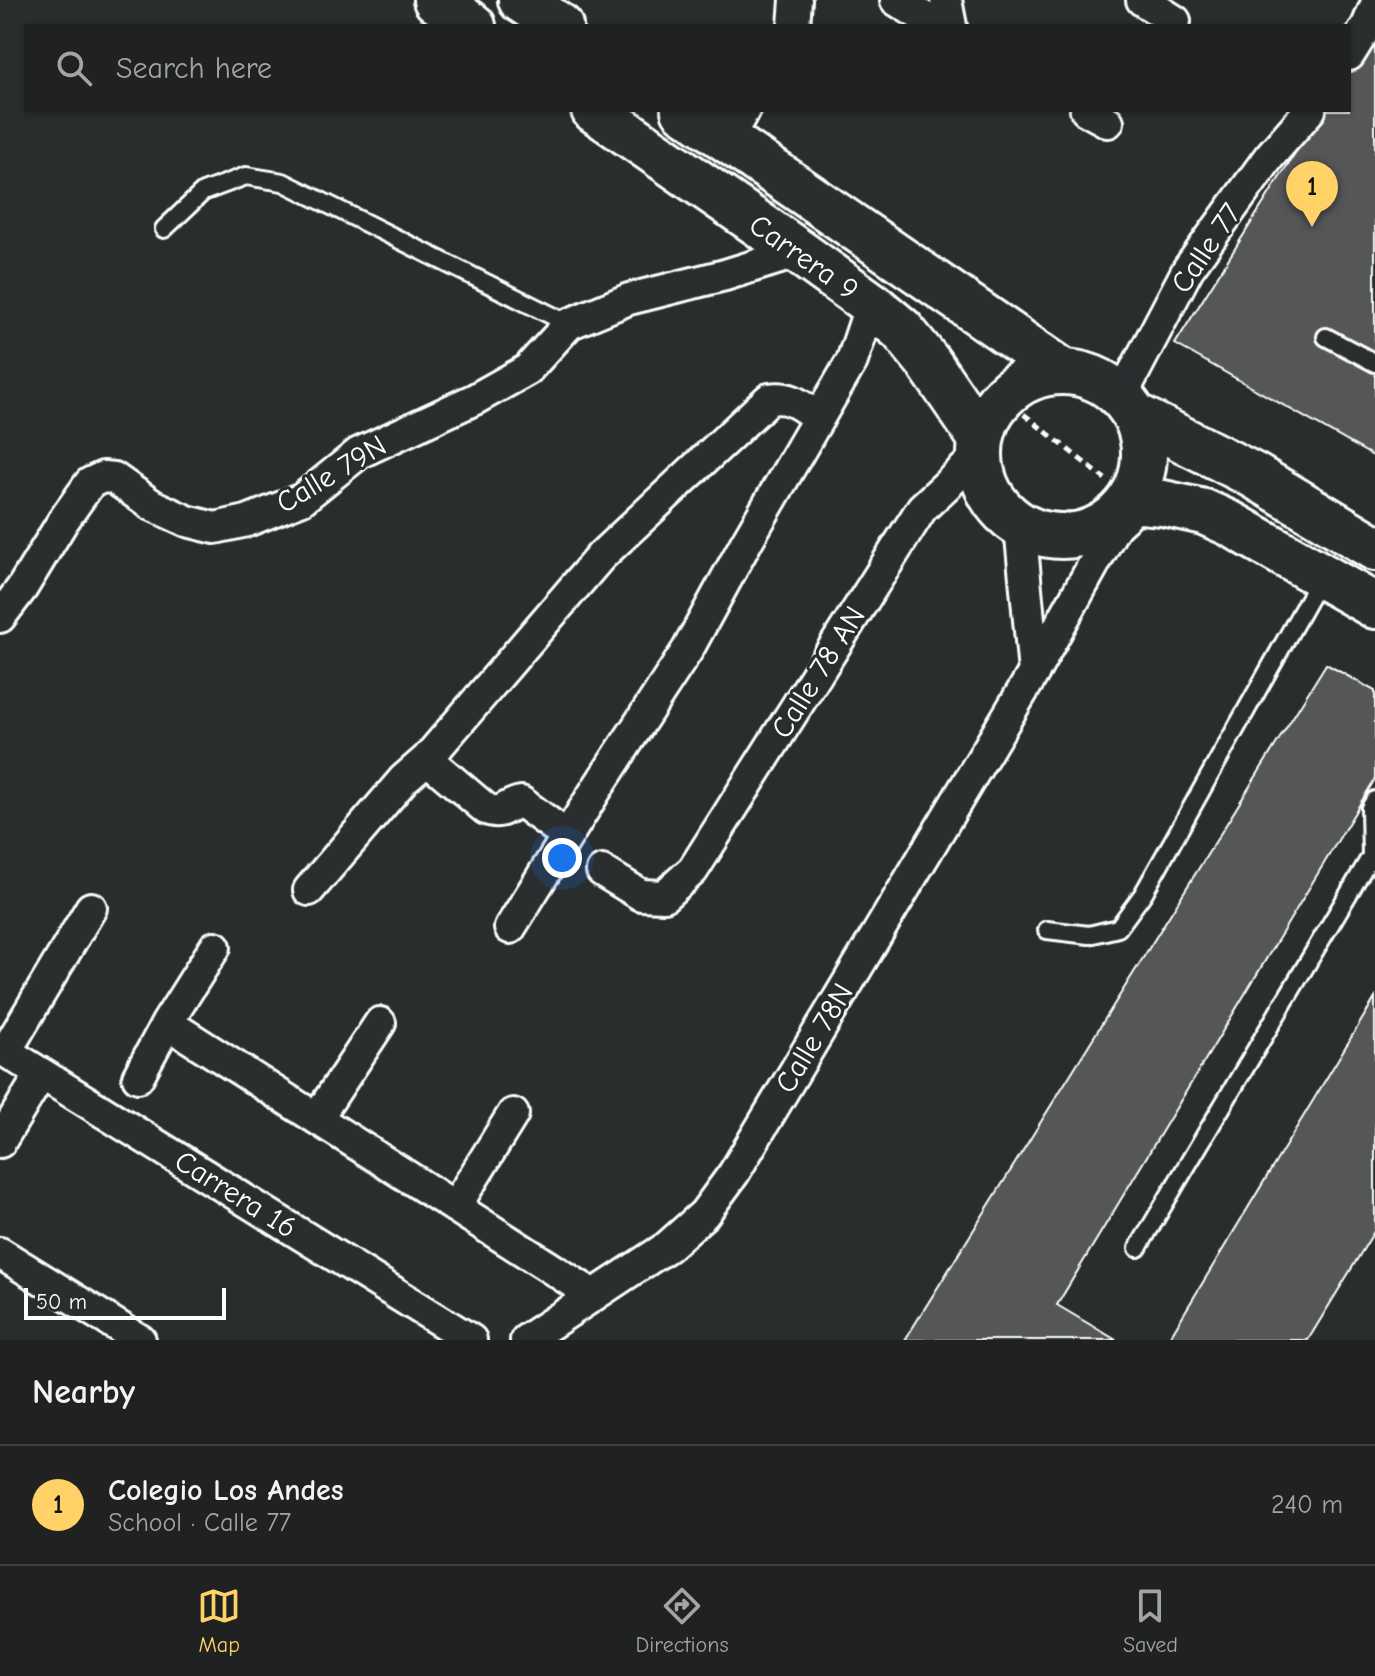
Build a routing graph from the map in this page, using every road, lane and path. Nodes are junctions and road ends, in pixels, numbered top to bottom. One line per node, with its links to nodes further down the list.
1 (436, 0): 9 (main road)
2 (521, 0): 10 (main road)
3 (796, 0): 11 (street)
4 (896, 0): 12 (street)
5 (946, 0): 13 (street)
6 (1142, 0): 8 (street)
7 (1375, 7): 14 (street)
8 (1175, 21)
9 (470, 24)
10 (557, 24)
11 (794, 24)
12 (935, 24)
13 (951, 24)
14 (1351, 52)
15 (597, 112): 20 (main road, Carrera 9)
16 (691, 112): 18 (main road, Carrera 9)
17 (1308, 112): 27 (street, Calle 77)
18 (736, 124): 24 (main road, Carrera 9)
19 (164, 229): 22 (lane)
20 (799, 252): 21 (main road, Carrera 9); 22 (street, Calle 79N)
21 (871, 304): 28 (street); 29 (main road, Carrera 9)
22 (569, 324): 35 (street, Calle 79N)
23 (1326, 337): 25 (lane)
24 (1028, 347): 26 (main road, Carrera 9); 29 (path)
25 (1375, 363)
26 (1064, 372): 27 (main road); 29 (main road)
27 (1128, 406): 30 (main road); 32 (main road)
28 (819, 418): 37 (street); 39 (street)
29 (983, 418): 30 (path); 31 (main road); 41 (street, Calle 78 AN)
30 (1128, 504): 31 (main road); 33 (main road); 36 (street, Calle 78N)
31 (1020, 526): 36 (street)
32 (1375, 548)
33 (1322, 576): 34 (main road); 45 (lane)
34 (1375, 606)
35 (0, 617)
36 (1034, 672): 58 (street, Calle 78N)
37 (427, 759): 39 (street); 42 (street)
38 (1375, 800): 40 (lane)
39 (567, 836): 44 (street)
40 (1373, 854): 56 (lane)
41 (602, 871)
42 (309, 890)
43 (91, 908): 49 (street)
44 (510, 928)
45 (1047, 930)
46 (215, 947): 47 (street)
47 (167, 1023): 51 (street); 53 (street)
48 (380, 1023): 53 (street)
49 (3, 1050): 50 (street, Carrera 16)
50 (41, 1074): 54 (street); 60 (street, Carrera 16)
51 (138, 1077)
52 (513, 1114): 55 (street)
53 (317, 1118): 55 (street)
54 (0, 1142)
55 (455, 1207): 58 (street)
56 (1138, 1248)
57 (0, 1253): 59 (street)
58 (593, 1295): 61 (street, Calle 78N)
59 (140, 1340)
60 (471, 1340)
61 (526, 1340)

